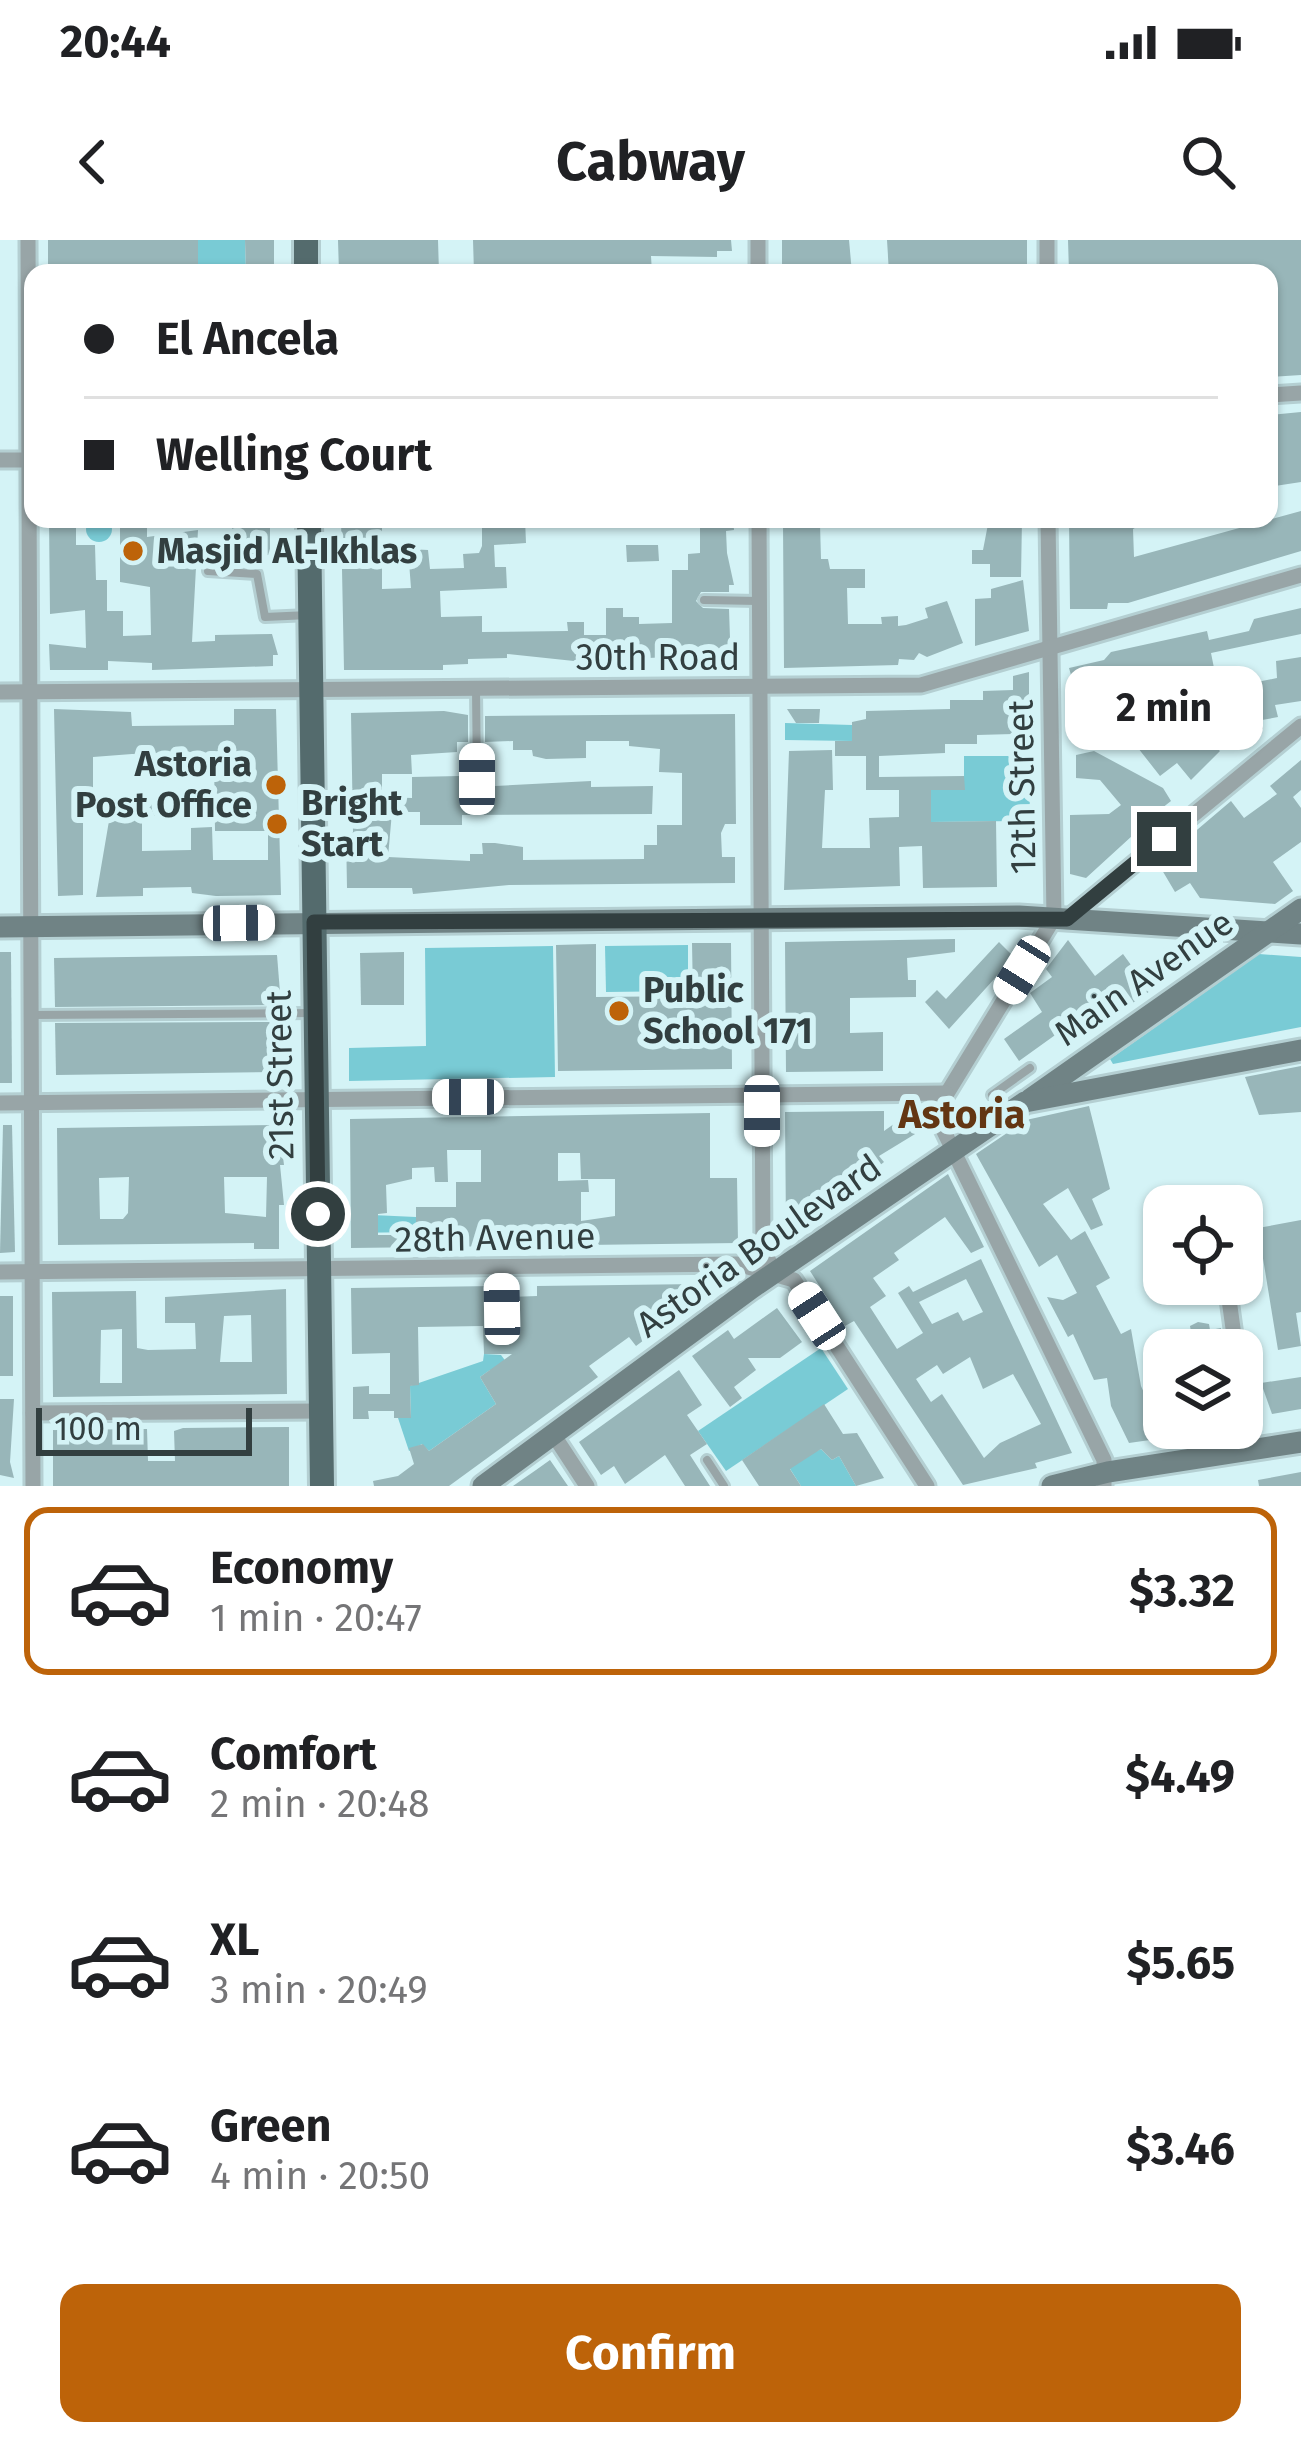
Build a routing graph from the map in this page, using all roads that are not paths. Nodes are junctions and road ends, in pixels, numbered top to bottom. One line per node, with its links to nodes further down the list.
1 (30, 528): 15 (street)
2 (309, 528): 9 (main road, 21st Street)
3 (759, 528): 8 (street)
4 (1048, 528): 10 (street, 12th Street)
5 (208, 572): 9 (lane)
6 (1301, 575): 10 (street, 30th Road)
7 (704, 600): 8 (lane)
8 (759, 601): 11 (street)
9 (310, 615): 13 (main road, 21st Street)
10 (1050, 646): 11 (street, 30th Road); 20 (street, 12th Street)
11 (760, 688): 12 (street, 30th Road); 19 (street)
12 (476, 689): 13 (street, 30th Road); 17 (lane)
13 (311, 690): 15 (street, 30th Road); 21 (main road, 21st Street)
14 (0, 692): 15 (street, 30th Road)
15 (29, 692): 23 (street)
16 (1301, 726): 20 (street)
17 (477, 779)
18 (1301, 909): 24 (street, Main Avenue)
19 (761, 917): 20 (street); 21 (street); 33 (street)
20 (1060, 918): 24 (street); 32 (street, 12th Street)
21 (314, 922): 23 (street); 26 (main road, 21st Street)
22 (0, 927): 23 (street)
23 (32, 927): 27 (street)
24 (1268, 931): 25 (street); 29 (street, Main Avenue)
25 (1301, 934)
26 (315, 1012): 27 (lane); 34 (main road, 21st Street)
27 (31, 1015): 36 (street)
28 (1301, 1050): 31 (street, Astoria Boulevard)
29 (1081, 1062): 31 (street); 37 (street, Main Avenue)
30 (1030, 1069): 37 (lane)
31 (1094, 1089): 37 (street, Astoria Boulevard)
32 (946, 1093): 33 (street); 38 (street)
33 (762, 1094): 34 (street); 43 (street)
34 (317, 1098): 36 (street); 40 (main road, 21st Street)
35 (0, 1103): 36 (street)
36 (33, 1103): 42 (street)
37 (1015, 1108): 38 (street, Astoria Boulevard)
38 (952, 1149): 43 (street, Astoria Boulevard); 51 (street)
39 (502, 1268): 40 (street, 28th Avenue); 43 (street, 28th Avenue); 44 (lane)
40 (318, 1270): 42 (street, 28th Avenue); 45 (main road, 21st Street)
41 (0, 1272): 42 (street, 28th Avenue)
42 (32, 1272): 46 (street)
43 (775, 1273): 47 (street, Astoria Boulevard); 57 (street)
44 (502, 1336)
45 (320, 1411): 46 (street); 53 (main road, 21st Street)
46 (33, 1413): 52 (street)
47 (553, 1434): 54 (street, Astoria Boulevard); 55 (street)
48 (1301, 1442): 49 (street)
49 (1251, 1450): 51 (street)
50 (707, 1460): 56 (lane)
51 (1104, 1479): 58 (street)
52 (33, 1486)
53 (322, 1486)
54 (483, 1486)
55 (587, 1486)
56 (724, 1486)
57 (927, 1486)
58 (1052, 1486)

